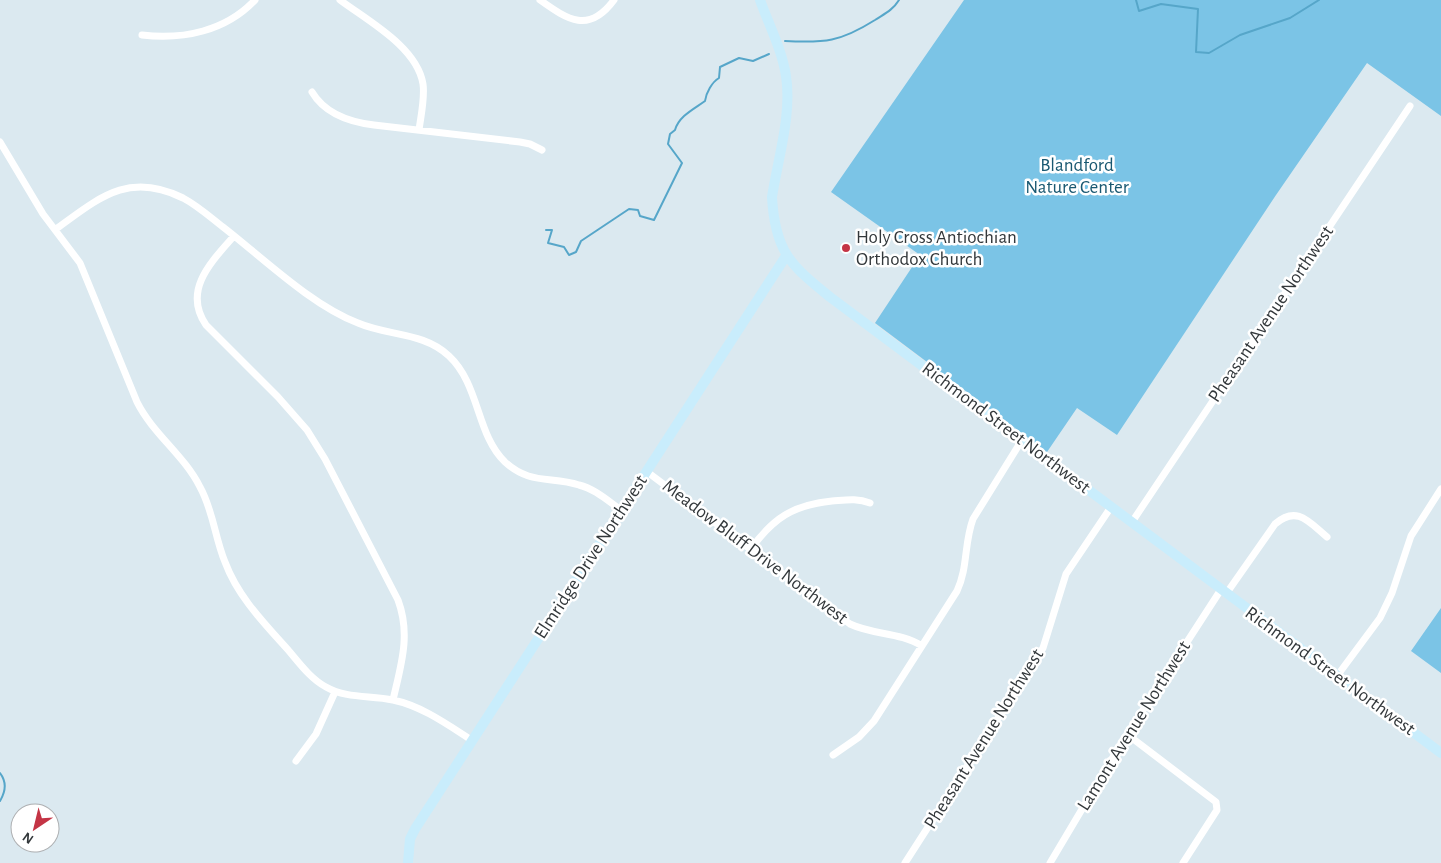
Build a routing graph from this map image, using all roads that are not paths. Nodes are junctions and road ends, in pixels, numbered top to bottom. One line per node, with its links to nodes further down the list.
1 (255, 0): 6 (street)
2 (340, 0): 9 (street)
3 (540, 0): 4 (street)
4 (614, 0)
5 (760, 0): 14 (street, Richmond Street Northwest)
6 (142, 35)
7 (312, 92): 9 (street)
8 (1410, 106): 21 (street, Pheasant Avenue Northwest)
9 (419, 130): 11 (street)
10 (0, 142): 12 (street)
11 (542, 150)
12 (56, 229): 13 (street); 27 (street)
13 (234, 236): 20 (street); 28 (street)
14 (786, 256): 15 (street, Richmond Street Northwest); 16 (street, Elmridge Drive Northwest)
15 (1022, 440): 19 (street, Richmond Street Northwest); 25 (street)
16 (646, 471): 20 (street, Elmridge Drive Northwest); 23 (street, Meadow Bluff Drive Northwest)
17 (1441, 489): 26 (street)
18 (870, 503): 23 (street)
19 (1111, 507): 21 (street, Richmond Street Northwest); 35 (street, Pheasant Avenue Northwest)
20 (621, 510): 30 (street, Elmridge Drive Northwest)
21 (1132, 522): 24 (street, Richmond Street Northwest)
22 (1327, 537): 24 (street, Lamont Avenue Northwest)
23 (750, 550): 25 (street, Meadow Bluff Drive Northwest)
24 (1223, 592): 26 (street, Richmond Street Northwest); 29 (street, Lamont Avenue Northwest)
25 (922, 646): 32 (street)
26 (1337, 676): 31 (street, Richmond Street Northwest)
27 (335, 692): 28 (street); 33 (street)
28 (393, 700): 30 (street)
29 (1128, 735): 36 (street, Lamont Avenue Northwest); 37 (street)
30 (473, 741): 34 (street, Elmridge Drive Northwest)
31 (1441, 753)
32 (833, 755)
33 (296, 761)
34 (408, 863)
35 (905, 863)
36 (1050, 863)
37 (1183, 863)

